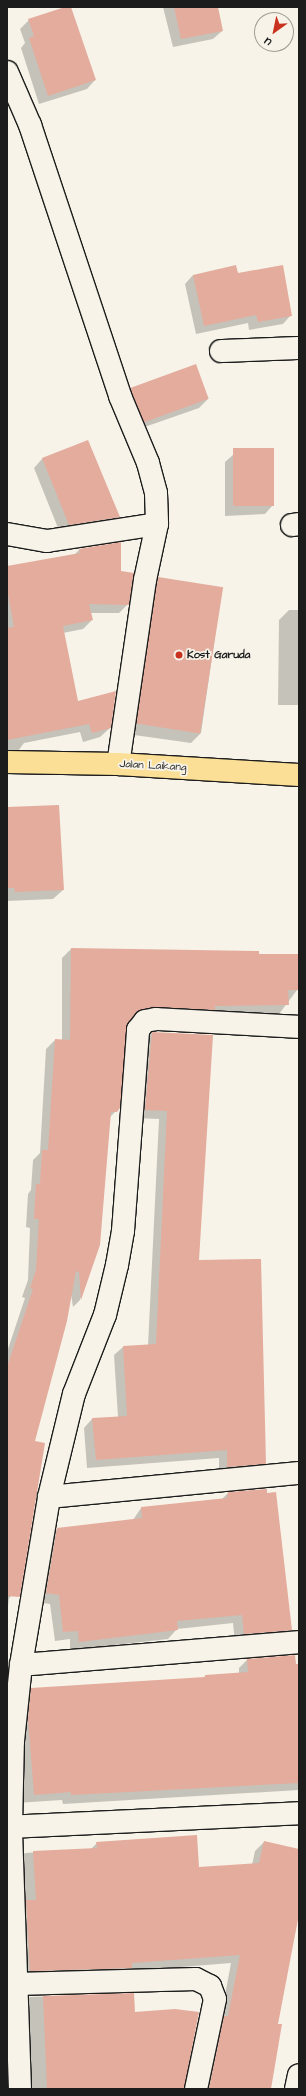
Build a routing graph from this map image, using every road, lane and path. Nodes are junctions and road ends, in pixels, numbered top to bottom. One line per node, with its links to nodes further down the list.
1 (7, 72): 4 (street)
2 (299, 348): 3 (street)
3 (221, 351)
4 (157, 524): 5 (street); 7 (street)
5 (7, 534)
6 (7, 762): 7 (main road, Jalan Laikang)
7 (118, 764): 8 (main road, Jalan Laikang)
8 (299, 775)
9 (299, 1026): 13 (street)
10 (299, 1455): 11 (street)
11 (299, 1473): 12 (street); 13 (street)
12 (299, 1478)
13 (49, 1497): 15 (street)
14 (299, 1642): 15 (street)
15 (21, 1665): 17 (street)
16 (299, 1814): 17 (street)
17 (9, 1826): 18 (street)
18 (16, 1984): 20 (street); 21 (street)
19 (299, 2075): 22 (street)
20 (20, 2089)
21 (196, 2089)
22 (296, 2089)

